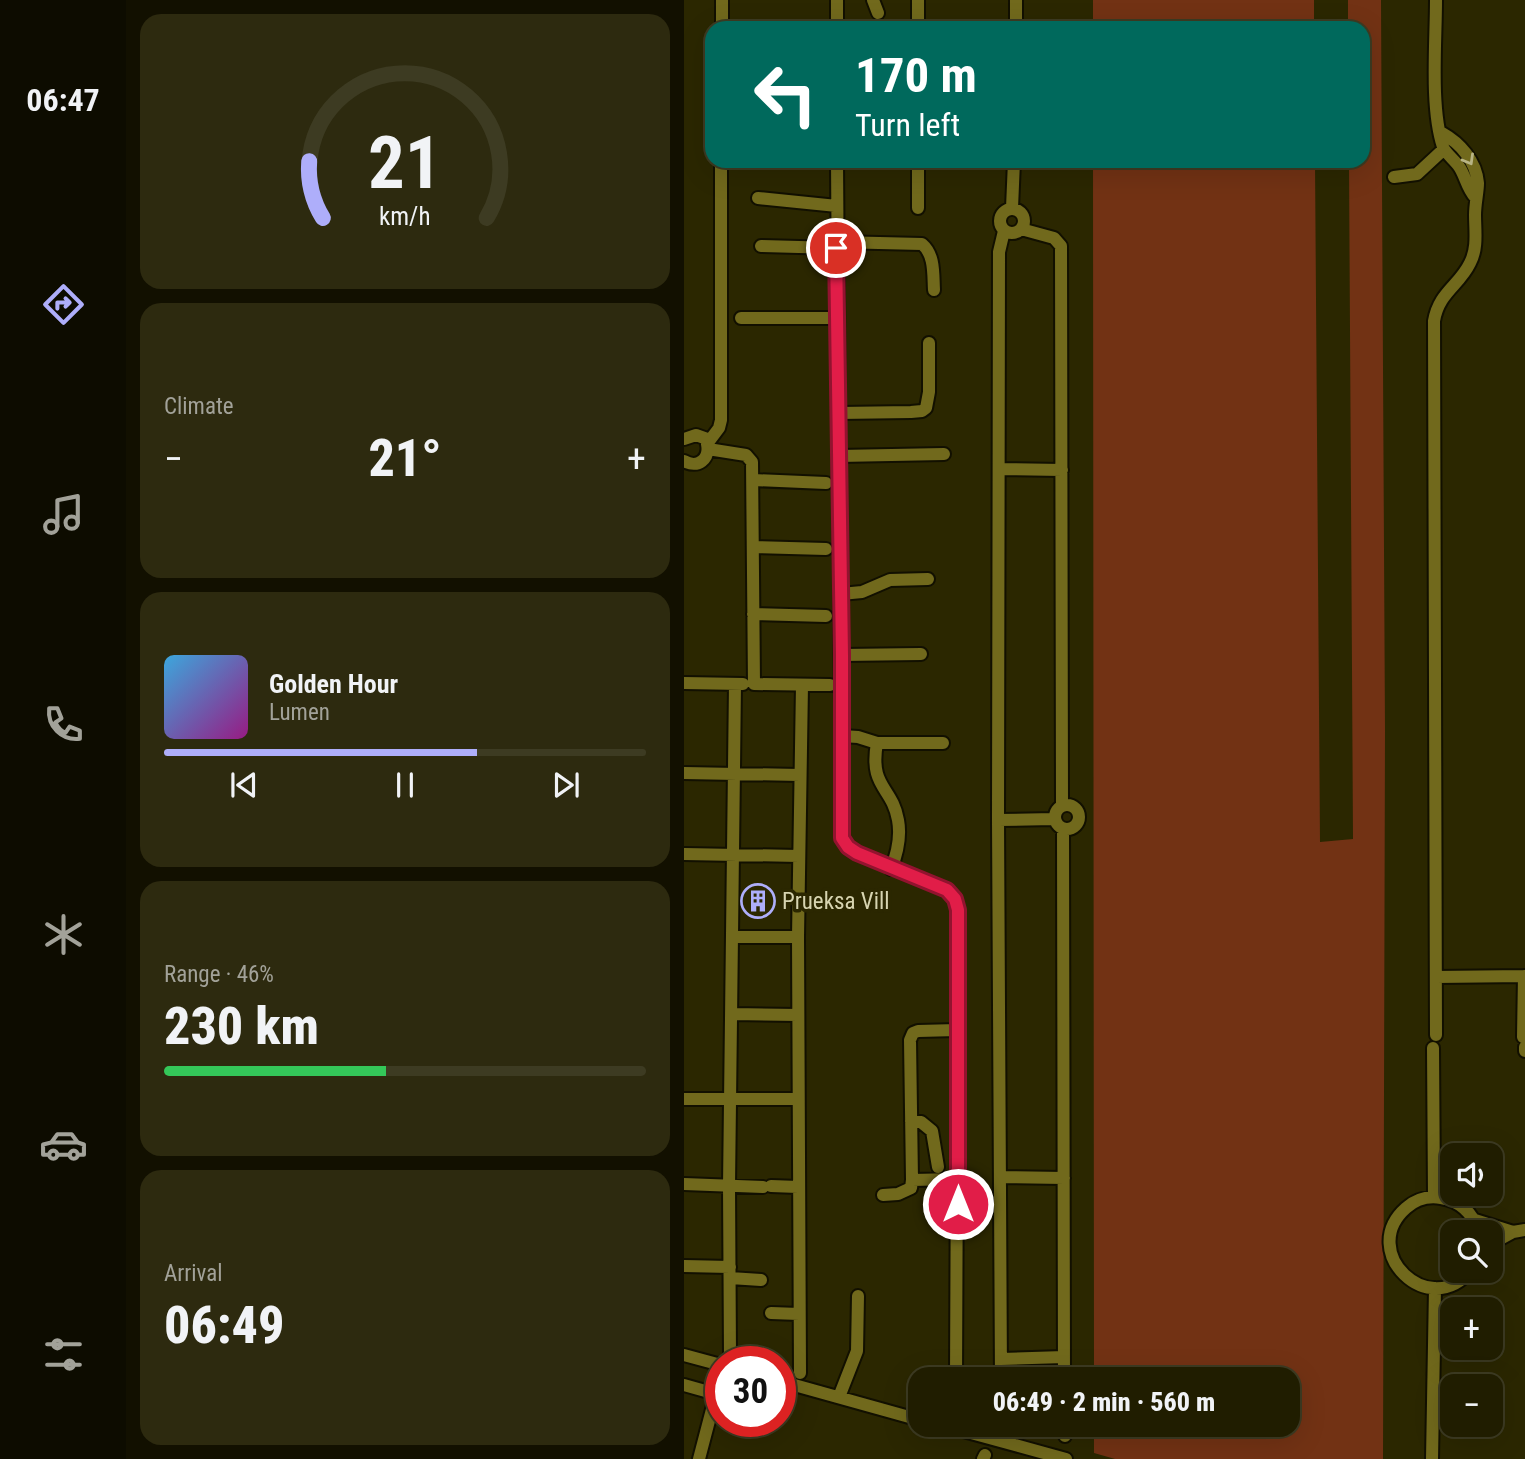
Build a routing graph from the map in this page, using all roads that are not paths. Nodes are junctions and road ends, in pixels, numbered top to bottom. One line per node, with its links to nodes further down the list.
1 (722, 0): 8 (street)
2 (837, 0): 9 (street)
3 (873, 0): 7 (street)
4 (918, 0): 10 (street)
5 (1016, 0): 11 (street)
6 (1436, 0): 12 (street)
7 (878, 13)
8 (722, 21)
9 (837, 21)
10 (918, 21)
11 (1016, 21)
12 (1442, 133): 13 (street); 19 (street, one-way to 19)
13 (1444, 149): 18 (street); 19 (street)
14 (721, 168): 34 (street)
15 (837, 168): 21 (street)
16 (918, 168): 22 (street)
17 (1014, 168): 23 (street)
18 (1394, 177)
19 (1475, 197): 70 (street)
20 (758, 198): 21 (street)
21 (837, 206): 26 (street)
22 (918, 208)
23 (1012, 208): 24 (street); 25 (street)
24 (1021, 229): 25 (street); 39 (street)
25 (1004, 231): 38 (street)
26 (836, 245): 27 (street); 28 (street); 30 (street)
27 (761, 246)
28 (934, 289)
29 (741, 318): 30 (street)
30 (838, 318): 32 (street)
31 (929, 343): 32 (street)
32 (839, 413): 36 (street)
33 (684, 439): 34 (street)
34 (709, 444): 37 (street); 40 (street)
35 (944, 454): 36 (street)
36 (839, 456): 45 (street)
37 (684, 461)
38 (999, 468): 39 (street); 62 (street)
39 (1061, 470): 61 (street)
40 (753, 480): 41 (street); 42 (street)
41 (826, 483)
42 (753, 547): 43 (street); 46 (street)
43 (826, 549)
44 (928, 579): 45 (street)
45 (841, 594): 49 (street)
46 (753, 614): 47 (street); 52 (street)
47 (826, 616)
48 (921, 654): 49 (street)
49 (842, 655): 55 (street)
50 (684, 683): 51 (street)
51 (735, 684): 52 (street); 59 (street)
52 (754, 684): 53 (street)
53 (802, 685): 54 (street); 60 (street)
54 (830, 685)
55 (842, 736): 56 (street); 67 (street)
56 (877, 743): 57 (street); 67 (street)
57 (943, 743)
58 (684, 774): 59 (street)
59 (733, 774): 60 (street); 65 (street)
60 (800, 775): 66 (street)
61 (1062, 805): 63 (street); 63 (street)
62 (998, 820): 63 (street); 81 (street)
63 (1058, 824): 82 (street)
64 (684, 854): 65 (street)
65 (733, 855): 66 (street); 68 (street)
66 (798, 856): 69 (street)
67 (891, 869): 74 (street)
68 (733, 937): 69 (street); 72 (street)
69 (798, 937): 73 (street)
70 (1436, 976): 71 (street); 89 (street)
71 (1524, 976): 75 (street)
72 (732, 1014): 73 (street); 76 (street)
73 (798, 1015): 78 (street)
74 (957, 1030): 79 (street); 83 (street)
75 (1524, 1045)
76 (731, 1098): 77 (street); 78 (street); 86 (street)
77 (684, 1099)
78 (797, 1099): 87 (street)
79 (911, 1121): 80 (street); 84 (street)
80 (938, 1167)
81 (1000, 1177): 82 (street); 105 (street)
82 (1064, 1178): 103 (street)
83 (958, 1179): 84 (street); 106 (street)
84 (912, 1180): 88 (street)
85 (684, 1184): 86 (street)
86 (729, 1186): 87 (street); 94 (street)
87 (798, 1187): 100 (street)
88 (883, 1195)
89 (1434, 1197): 90 (street); 97 (street)
90 (1473, 1220)
91 (1519, 1231): 92 (street)
92 (1503, 1238)
93 (684, 1266): 94 (street)
94 (730, 1272): 95 (street); 101 (street)
95 (761, 1280)
96 (1456, 1283): 97 (street)
97 (1435, 1289): 119 (street)
98 (858, 1296): 113 (street)
99 (771, 1313): 100 (street)
100 (799, 1314): 109 (street)
101 (726, 1346)
102 (684, 1355): 104 (street)
103 (1064, 1357): 105 (street); 108 (street)
104 (705, 1358)
105 (1001, 1359): 107 (street)
106 (956, 1367)
107 (1001, 1367)
108 (1064, 1367)
109 (800, 1373)
110 (684, 1385): 112 (street)
111 (796, 1385): 113 (street)
112 (705, 1391)
113 (839, 1397): 114 (street)
114 (908, 1416)
115 (705, 1436): 117 (street)
116 (989, 1437): 118 (street)
117 (699, 1459)
118 (1063, 1459)
119 (1432, 1459)

